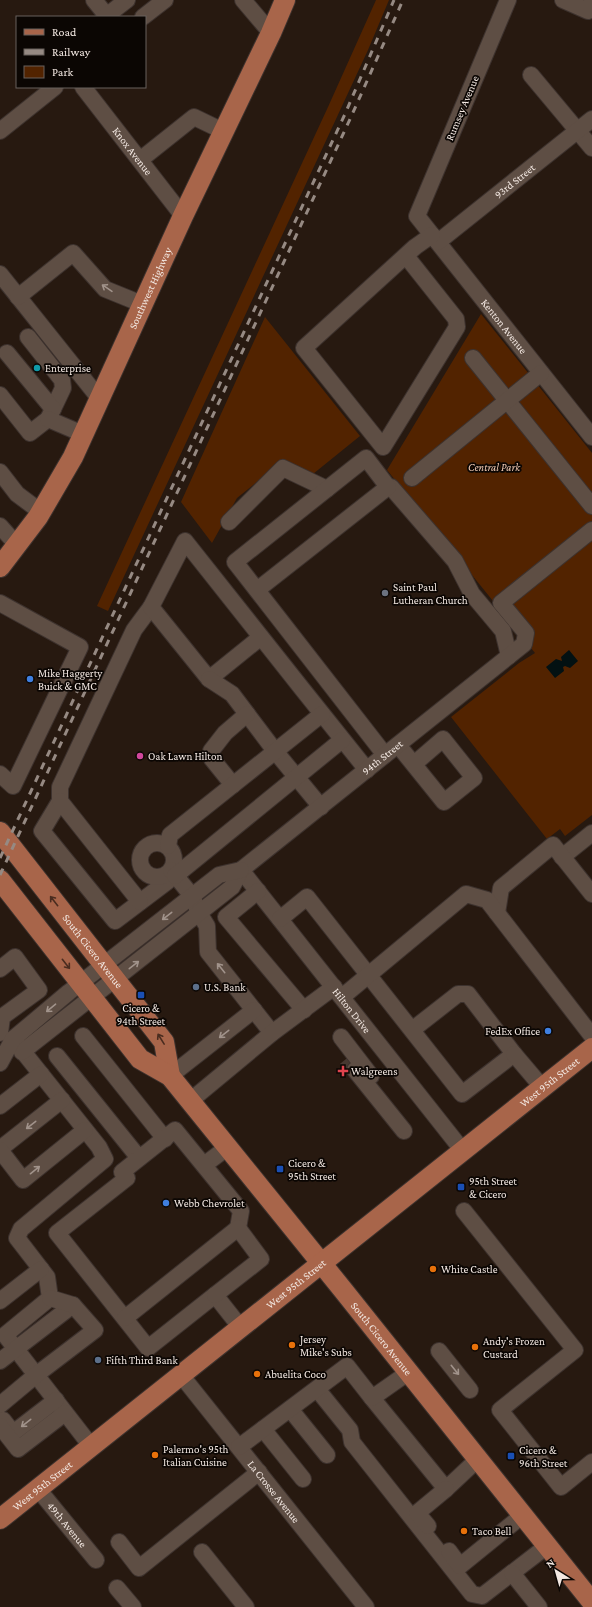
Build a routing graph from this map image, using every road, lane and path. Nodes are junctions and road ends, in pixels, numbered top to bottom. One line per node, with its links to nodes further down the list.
1 (94, 0): 11 (street)
2 (127, 0): 11 (street)
3 (138, 0): 10 (street)
4 (165, 0): 10 (street)
5 (243, 0): 12 (street)
6 (285, 0): 12 (main road, Southwest Highway)
7 (508, 0): 23 (street, Rumsey Avenue)
8 (563, 0): 9 (street)
9 (592, 0)
10 (146, 15)
11 (106, 16)
12 (271, 33): 19 (main road, Southwest Highway)
13 (531, 75): 17 (street)
14 (54, 88): 18 (street)
15 (84, 88): 21 (street, Knox Avenue)
16 (592, 119): 17 (street, 93rd Street)
17 (578, 130): 20 (street); 24 (street, 93rd Street)
18 (0, 131)
19 (223, 131): 21 (street); 22 (main road, Southwest Highway)
20 (592, 148)
21 (140, 160): 22 (street, Knox Avenue)
22 (183, 216): 28 (main road, Southwest Highway)
23 (417, 216): 24 (street, Kenton Avenue)
24 (435, 239): 25 (street, 93rd Street); 33 (street, Kenton Avenue)
25 (406, 256): 25 (street, 93rd Street)
26 (0, 274): 27 (street)
27 (18, 296): 28 (street, one-way to 27); 29 (street)
28 (142, 304): 35 (main road, Southwest Highway)
29 (41, 326): 30 (street); 35 (street)
30 (28, 337): 31 (street); 37 (street)
31 (4, 356): 37 (street)
32 (473, 358): 36 (street)
33 (541, 373): 36 (street); 39 (street, Kenton Avenue)
34 (0, 395): 37 (street)
35 (99, 398): 38 (main road, Southwest Highway)
36 (507, 400): 41 (street); 44 (street)
37 (50, 414): 38 (street)
38 (83, 434): 45 (main road, Southwest Highway)
39 (592, 437)
40 (0, 472): 45 (street)
41 (412, 478)
42 (388, 487): 43 (street); 51 (street); 55 (street)
43 (327, 489): 46 (street); 51 (street)
44 (592, 506)
45 (41, 512): 49 (main road, Southwest Highway)
46 (229, 522)
47 (0, 526): 49 (street)
48 (592, 530): 55 (street, 94th Street)
49 (17, 545): 50 (main road, Southwest Highway)
50 (0, 567)
51 (257, 590): 62 (street)
52 (0, 603): 65 (street)
53 (151, 606): 54 (street); 56 (street); 68 (street)
54 (261, 636): 56 (street); 58 (street)
55 (509, 656): 60 (street, 94th Street)
56 (209, 679): 57 (street)
57 (248, 714): 61 (street); 67 (street)
58 (322, 714): 59 (street); 61 (street)
59 (342, 740): 64 (street); 66 (street)
60 (398, 745): 62 (street, 94th Street); 63 (street)
61 (275, 751): 66 (street); 67 (street)
62 (385, 755): 64 (street, 94th Street)
63 (414, 764)
64 (366, 770): 69 (street, 94th Street)
65 (0, 774)
66 (297, 777): 69 (street); 75 (street)
67 (233, 785): 72 (street)
68 (60, 801): 80 (street); 80 (street)
69 (321, 806): 74 (street, 94th Street)
70 (0, 832): 86 (main road, South Cicero Avenue, one-way to 70)
71 (592, 833): 73 (street)
72 (168, 846): 75 (street); 75 (street)
73 (562, 857): 78 (street); 81 (street)
74 (241, 870): 77 (street, Hilton Drive); 79 (street, 94th Street); 83 (street, 94th Street)
75 (170, 876): 79 (street); 80 (street)
76 (0, 880): 88 (main road, South Cicero Avenue, one-way to 88)
77 (258, 891): 82 (street); 84 (street, Hilton Drive)
78 (592, 894)
79 (188, 899): 83 (street); 86 (street, 94th Street, one-way to 86)
80 (140, 902)
81 (497, 913): 87 (street); 96 (street)
82 (226, 917): 83 (street); 91 (street)
83 (203, 919): 86 (street, 94th Street, one-way to 83); 90 (street, one-way to 83)
84 (280, 919): 87 (street); 89 (street, Hilton Drive)
85 (0, 969): 92 (street)
86 (110, 972): 88 (street, 94th Street); 103 (main road, South Cicero Avenue, one-way to 86)
87 (369, 975): 89 (street); 93 (street)
88 (86, 990): 97 (street, 94th Street); 103 (main road, South Cicero Avenue)
89 (338, 992): 91 (street); 114 (street, Hilton Drive)
90 (254, 1010): 94 (street); 103 (street, one-way to 103)
91 (304, 1010): 94 (street)
92 (0, 1027): 97 (street)
93 (412, 1030): 99 (street); 99 (street)
94 (272, 1033): 106 (street)
95 (83, 1036): 111 (street)
96 (592, 1036)
97 (9, 1041): 101 (street); 102 (street)
98 (592, 1048): 104 (main road, West 95th Street)
99 (514, 1054): 104 (street)
100 (57, 1056): 115 (street)
101 (0, 1063)
102 (41, 1074): 105 (street); 108 (street)
103 (170, 1076): 106 (main road, South Cicero Avenue)
104 (542, 1087): 114 (main road, West 95th Street)
105 (62, 1100): 109 (street); 113 (street, one-way to 113)
106 (190, 1101): 112 (main road, South Cicero Avenue)
107 (381, 1103): 107 (street); 110 (street)
108 (0, 1106)
109 (85, 1130): 113 (street, one-way to 109); 120 (street)
110 (404, 1131)
111 (164, 1139): 115 (street); 116 (street)
112 (228, 1147): 116 (street); 119 (main road, South Cicero Avenue)
113 (0, 1150)
114 (463, 1151): 119 (main road, West 95th Street)
115 (139, 1158): 125 (street)
116 (204, 1165): 118 (street)
117 (464, 1211): 147 (street)
118 (238, 1228): 121 (street); 125 (street)
119 (322, 1263): 126 (main road, West 95th Street); 131 (main road, South Cicero Avenue)
120 (41, 1269): 122 (street); 123 (street)
121 (215, 1295): 125 (street); 126 (street)
122 (50, 1298): 124 (street); 127 (street)
123 (0, 1301)
124 (73, 1305): 128 (street); 132 (street)
125 (125, 1318)
126 (241, 1328): 133 (main road, West 95th Street)
127 (2, 1337): 128 (street)
128 (16, 1349): 130 (street); 132 (street)
129 (439, 1351): 135 (street, one-way to 135)
130 (0, 1361)
131 (409, 1372): 136 (street); 146 (main road, South Cicero Avenue)
132 (36, 1375): 137 (street); 138 (street)
133 (181, 1375): 143 (main road, West 95th Street); 144 (street, La Crosse Avenue)
134 (317, 1389): 136 (street); 139 (street); 161 (street)
135 (470, 1390)
136 (372, 1398): 151 (street)
137 (0, 1405)
138 (60, 1407): 140 (street, one-way to 140); 141 (street); 143 (street)
139 (290, 1409): 142 (street); 145 (street)
140 (0, 1417)
141 (0, 1426)
142 (263, 1429): 144 (street); 149 (street)
143 (91, 1446): 150 (main road, West 95th Street)
144 (239, 1447): 148 (street, La Crosse Avenue)
145 (327, 1455)
146 (478, 1459): 151 (street); 152 (main road, South Cicero Avenue)
147 (590, 1468)
148 (259, 1472): 154 (street); 164 (street, La Crosse Avenue)
149 (303, 1479)
150 (38, 1489): 153 (main road, West 95th Street); 157 (street, 49th Avenue)
151 (446, 1489): 152 (street)
152 (523, 1515): 155 (main road, South Cicero Avenue)
153 (0, 1519)
154 (119, 1542)
155 (548, 1546): 158 (street); 160 (main road, South Cicero Avenue)
156 (202, 1552): 163 (street)
157 (96, 1560)
158 (512, 1573): 161 (street); 165 (street)
159 (117, 1588): 162 (street)
160 (592, 1602)
161 (476, 1603)
162 (133, 1607)
163 (246, 1607)
164 (366, 1607)
165 (539, 1607)

